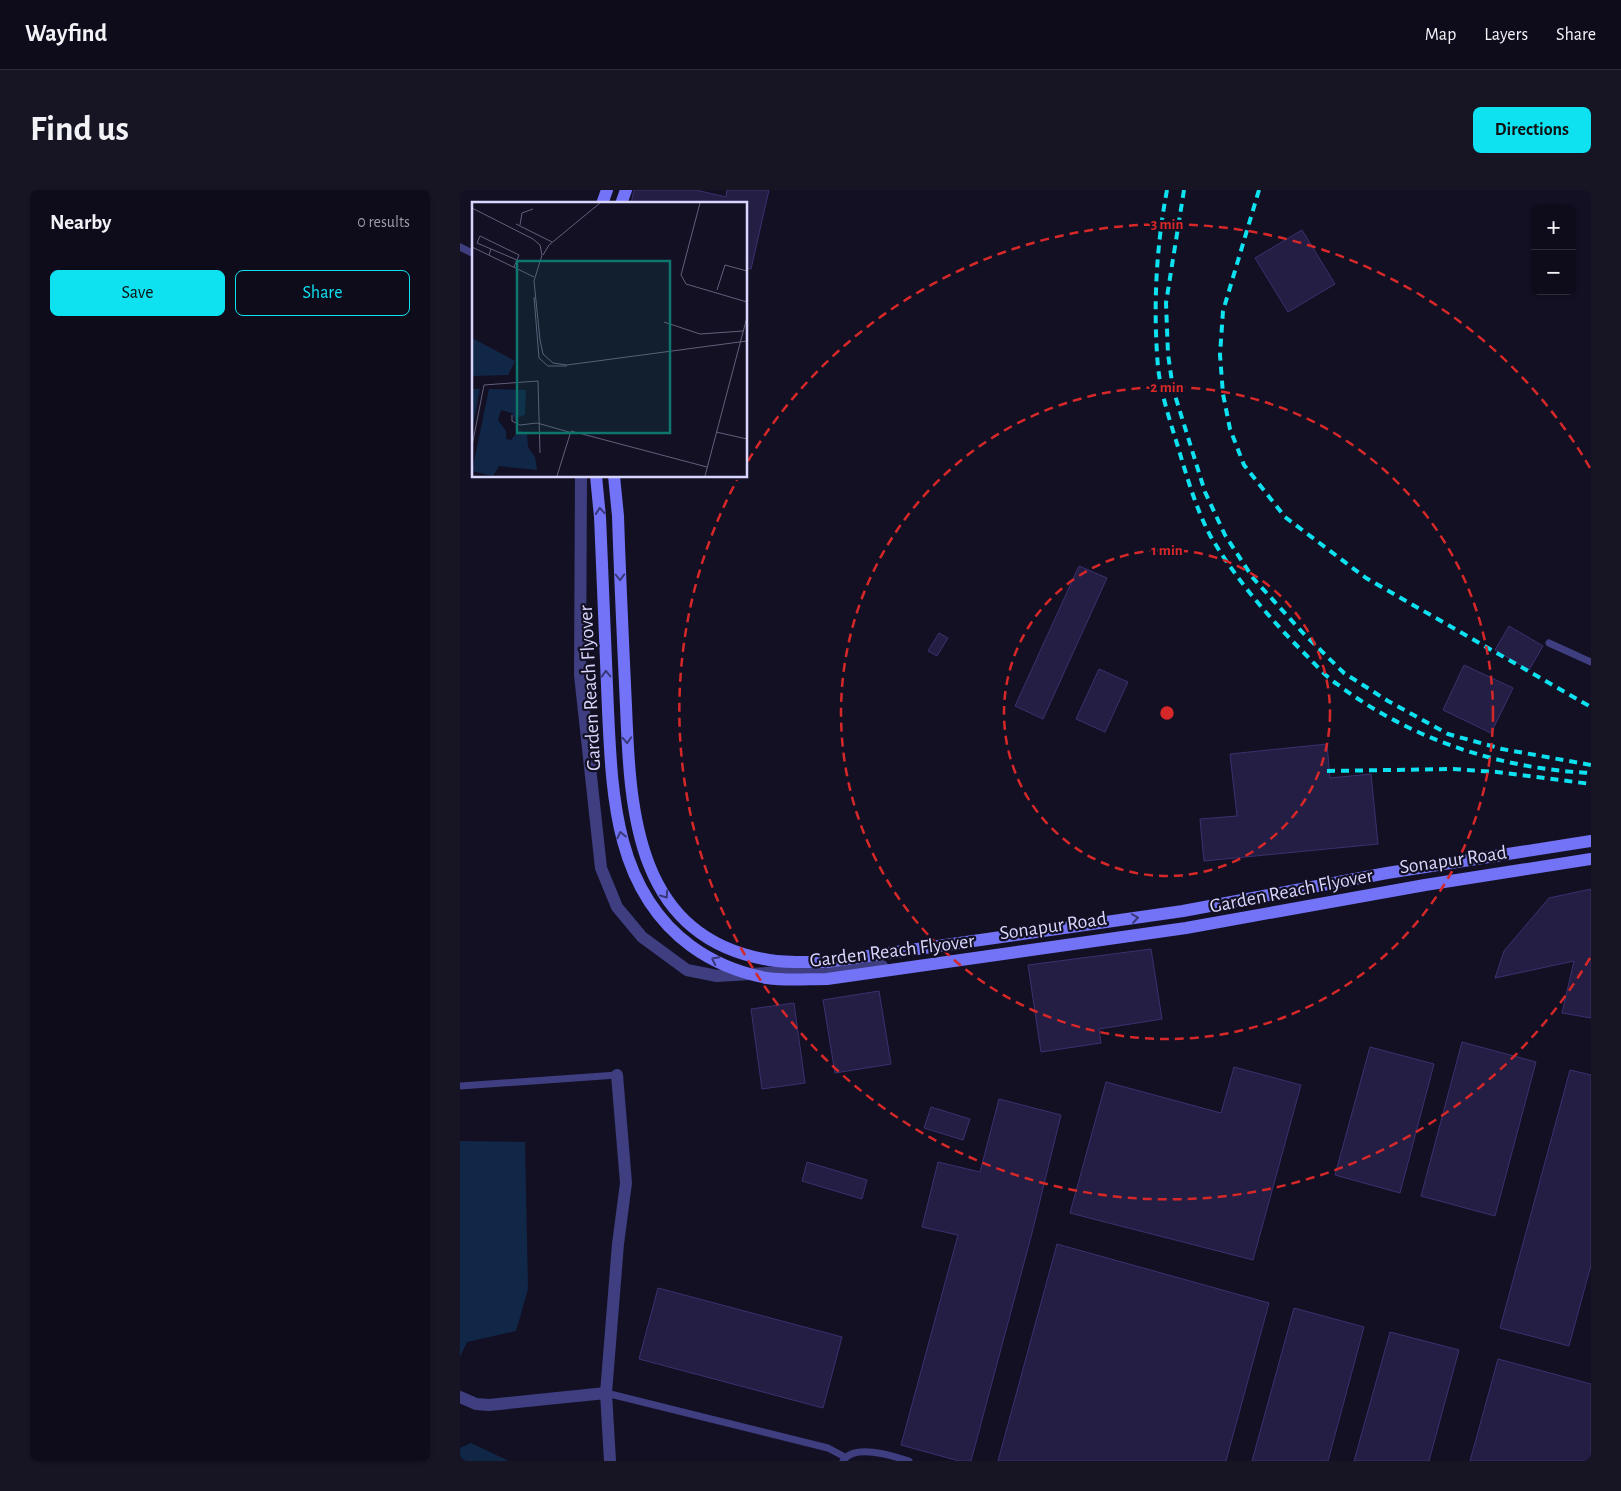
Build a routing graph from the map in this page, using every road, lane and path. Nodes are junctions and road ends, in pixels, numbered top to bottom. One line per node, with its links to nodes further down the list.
1 (607, 190): 3 (main road)
2 (625, 190): 4 (main road)
3 (603, 202)
4 (620, 202)
5 (460, 248): 6 (lane)
6 (472, 253)
7 (581, 478): 13 (street, Sonapur Road)
8 (596, 478): 13 (main road, Garden Reach Flyover, one-way to 8)
9 (614, 478): 12 (main road, Garden Reach Flyover, one-way to 12)
10 (1549, 643): 11 (lane)
11 (1591, 662)
12 (1591, 841)
13 (1591, 859)
14 (616, 1075): 15 (lane); 16 (street)
15 (460, 1086)
16 (606, 1393): 17 (street); 18 (lane); 19 (street)
17 (460, 1397)
18 (844, 1459): 20 (lane)
19 (610, 1461)
20 (908, 1461)

